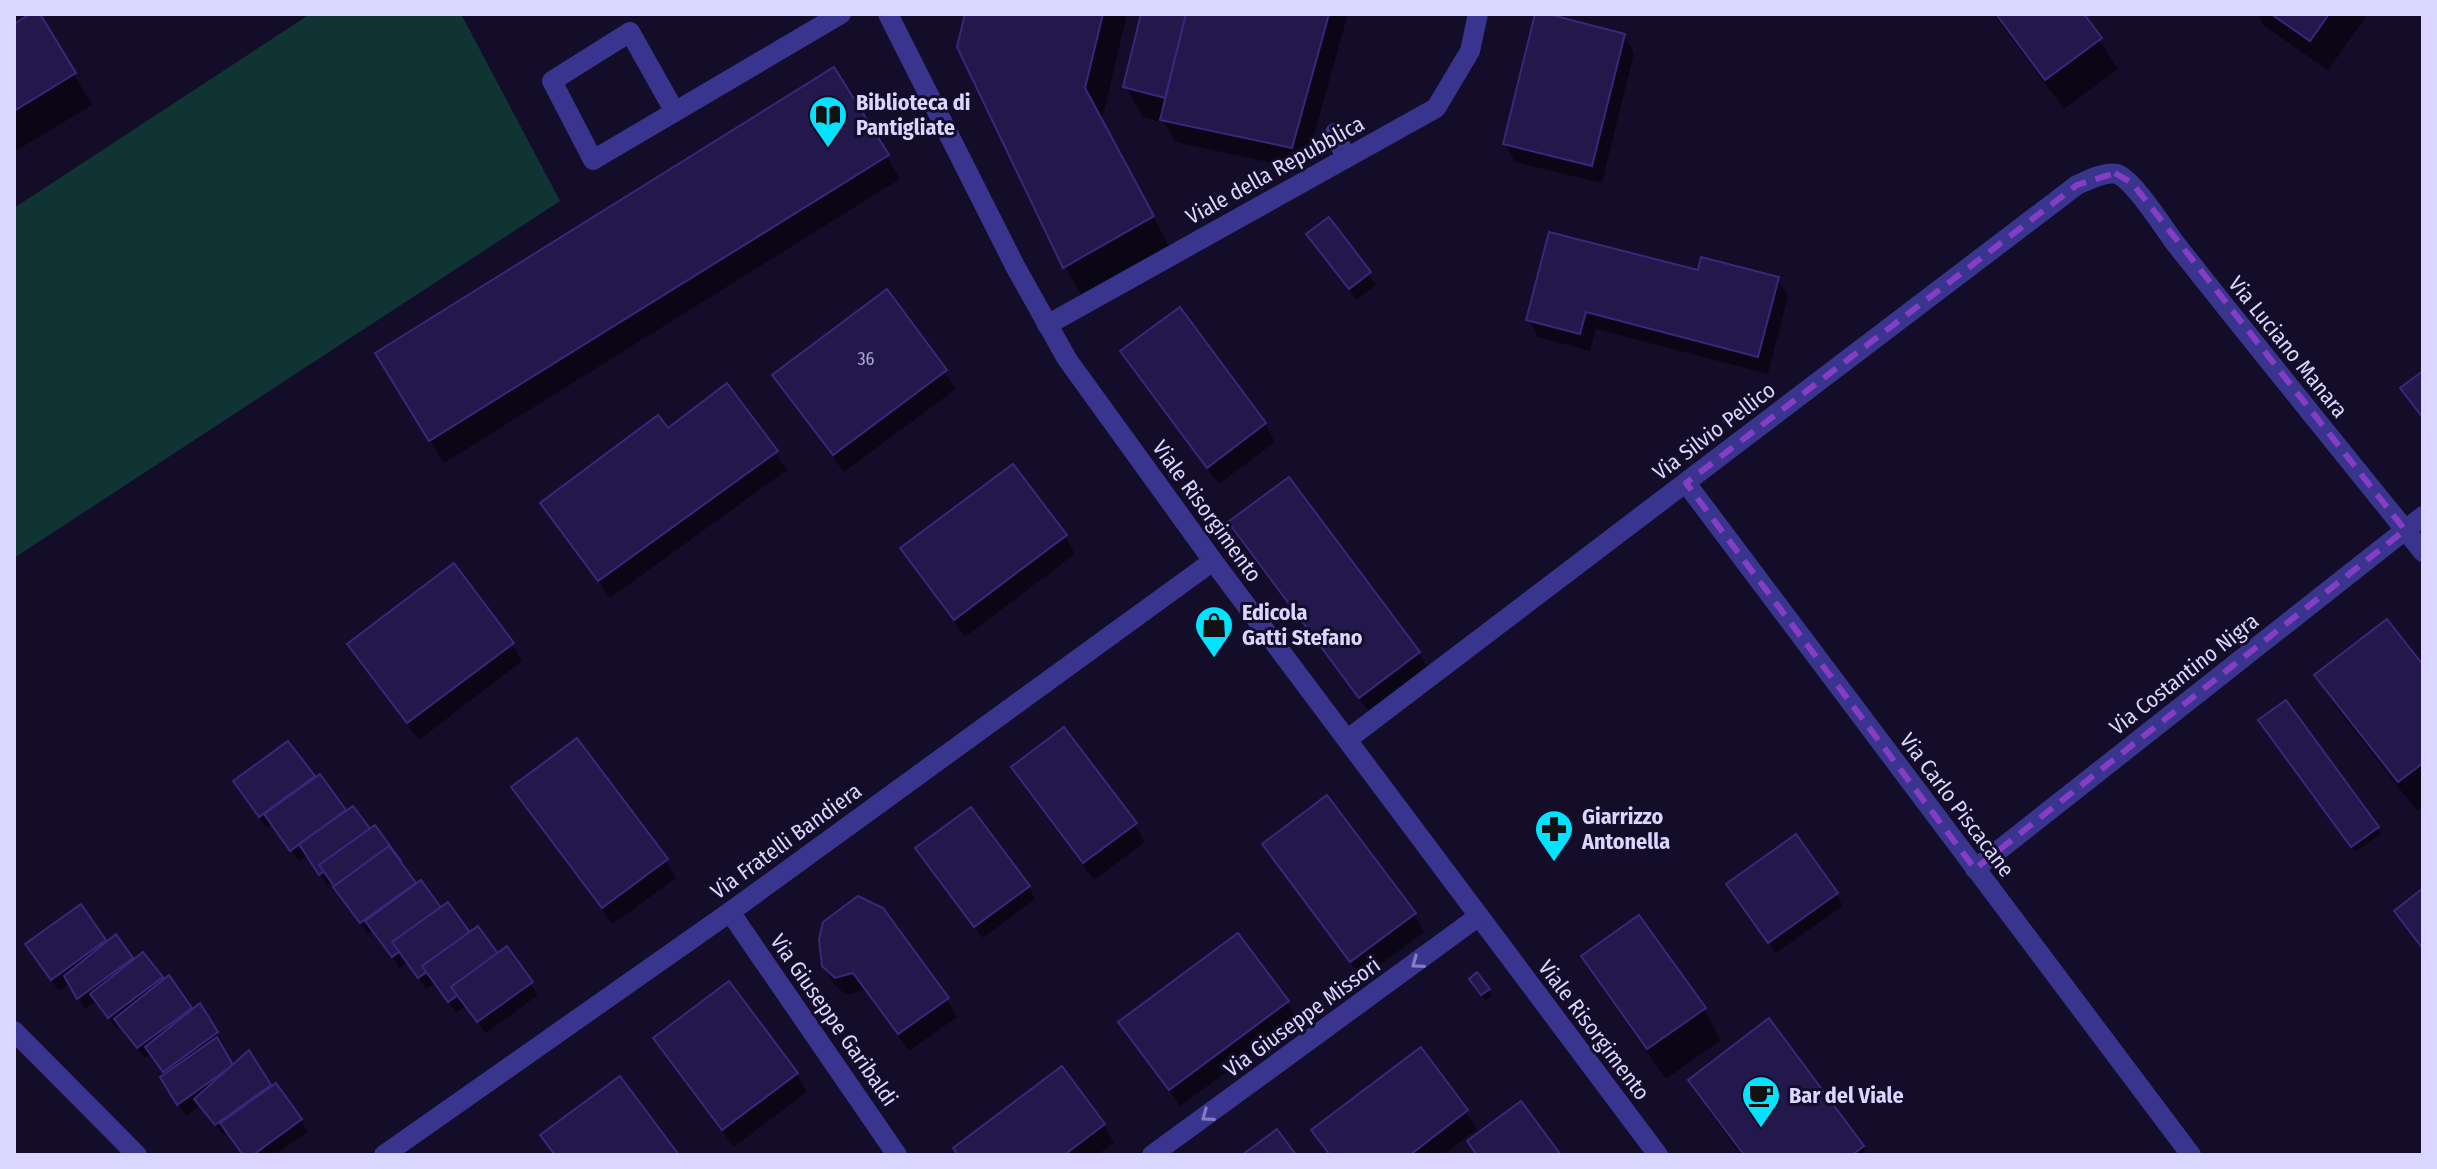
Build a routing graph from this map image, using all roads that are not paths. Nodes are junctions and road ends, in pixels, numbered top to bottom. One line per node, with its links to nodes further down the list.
1 (841, 14): 4 (street)
2 (888, 14): 8 (street, Viale Risorgimento)
3 (1478, 14): 6 (street, Viale della Repubblica)
4 (675, 112): 4 (street)
5 (1335, 133): 6 (street)
6 (1346, 158): 8 (street, Viale della Repubblica)
7 (2115, 173): 9 (street, Via Silvio Pellico); 11 (street, Via Luciano Manara)
8 (1047, 325): 13 (street, Viale Risorgimento)
9 (1686, 483): 14 (street, Via Silvio Pellico); 15 (street, Via Carlo Piscacane)
10 (2423, 516): 11 (street, Via Costantino Nigra)
11 (2405, 530): 12 (street, Via Luciano Manara); 15 (street, Via Costantino Nigra)
12 (2423, 552)
13 (1213, 561): 14 (street, Viale Risorgimento); 16 (street, Via Fratelli Bandiera)
14 (1348, 739): 17 (street, Viale Risorgimento)
15 (1975, 869): 24 (street, Via Carlo Piscacane)
16 (730, 912): 21 (street, Via Fratelli Bandiera); 22 (street, Via Giuseppe Garibaldi)
17 (1479, 916): 19 (street, Viale Risorgimento); 23 (street, Via Giuseppe Missori, one-way to 23)
18 (14, 1031): 20 (street)
19 (1653, 1153)
20 (137, 1155)
21 (384, 1155)
22 (897, 1155)
23 (1152, 1155)
24 (2191, 1155)

